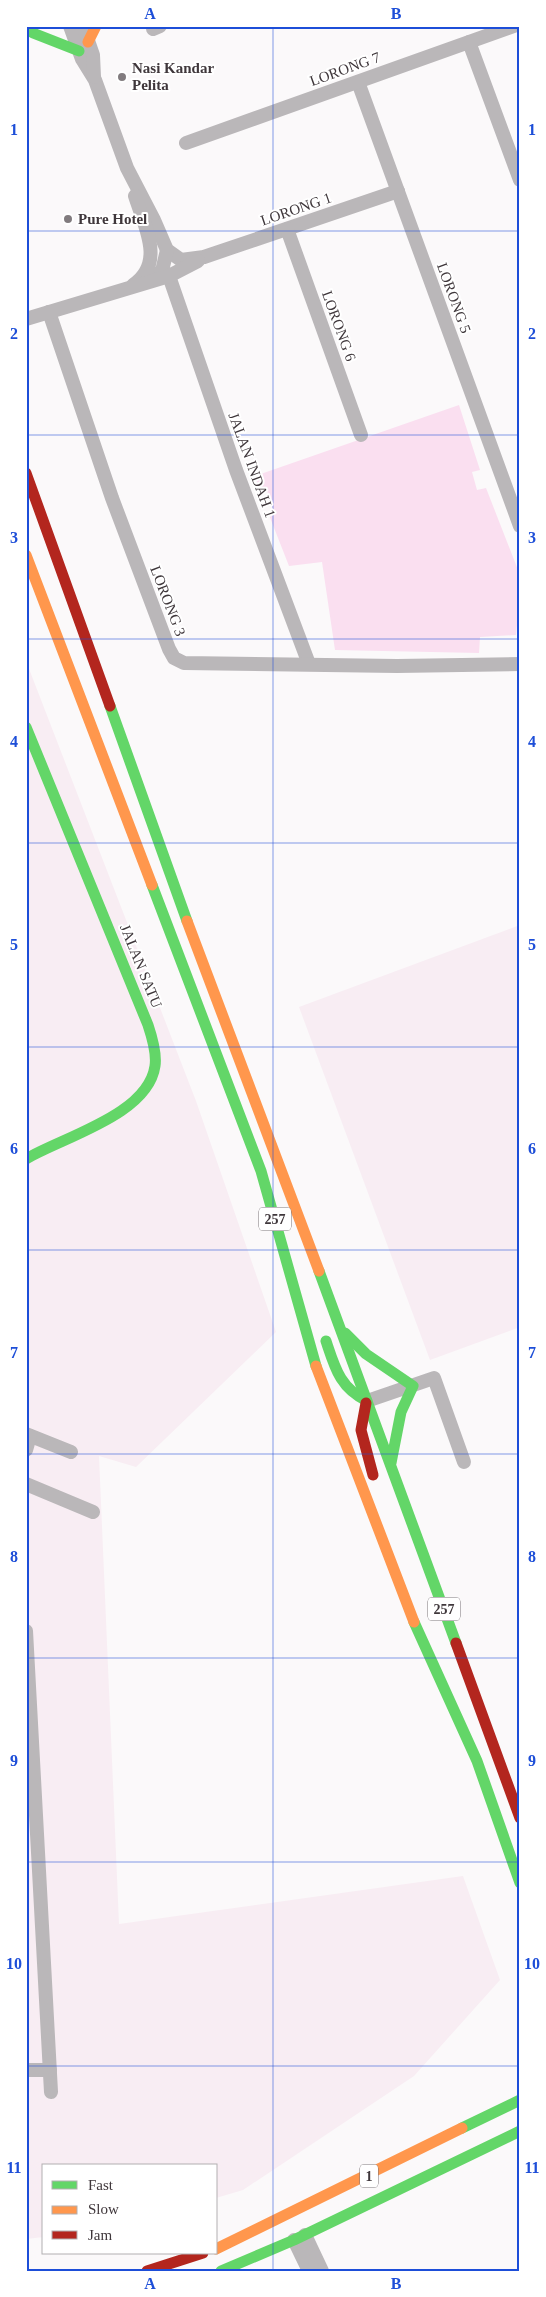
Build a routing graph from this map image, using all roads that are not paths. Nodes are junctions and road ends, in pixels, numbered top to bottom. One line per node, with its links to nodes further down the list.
1 (52, 26): 6 (main road)
2 (70, 26): 8 (street)
3 (83, 26): 8 (street)
4 (96, 26): 8 (main road)
5 (514, 26): 7 (street, LORONG 7)
6 (29, 34): 8 (main road)
7 (469, 42): 9 (street, LORONG 7); 12 (street)
8 (84, 47): 11 (street)
9 (358, 82): 10 (street, LORONG 7); 13 (street, LORONG 5)
10 (186, 143)
11 (127, 168): 15 (street); 18 (street)
12 (520, 180)
13 (398, 191): 14 (street, LORONG 1); 24 (street, LORONG 5)
14 (287, 229): 16 (street, LORONG 1); 22 (street, LORONG 6)
15 (167, 250): 16 (street); 18 (street)
16 (204, 257): 17 (street)
17 (168, 276): 18 (street); 26 (street, JALAN INDAH 1)
18 (130, 287): 19 (street)
19 (48, 312): 20 (street); 21 (street); 26 (street, LORONG 3)
20 (26, 319)
21 (26, 323)
22 (361, 435)
23 (26, 473): 33 (main road, 257)
24 (520, 526)
25 (26, 556): 30 (main road, 257)
26 (308, 664): 27 (street, LORONG 3)
27 (520, 664)
28 (26, 727): 29 (main road, JALAN SATU)
29 (26, 1159)
30 (261, 1171): 31 (main road); 45 (main road, 257)
31 (302, 1272)
32 (321, 1326): 35 (main road)
33 (338, 1326): 34 (main road); 35 (main road, 257)
34 (413, 1386): 35 (street); 39 (street); 40 (main road)
35 (367, 1401): 40 (main road, 257); 42 (main road)
36 (28, 1435): 37 (street); 38 (street)
37 (26, 1450)
38 (71, 1452)
39 (464, 1462)
40 (390, 1464): 48 (main road, 257)
41 (26, 1484): 43 (street)
42 (379, 1490)
43 (93, 1512)
44 (399, 1550): 45 (main road)
45 (410, 1614): 49 (main road, 257)
46 (26, 1631): 47 (street)
47 (31, 1812): 51 (street)
48 (520, 1818)
49 (520, 1883)
50 (26, 2070): 51 (street)
51 (50, 2070): 52 (street)
52 (51, 2092)
53 (520, 2100): 56 (main road, 1)
54 (520, 2132): 55 (main road, 1)
55 (300, 2237): 59 (main road, 1); 60 (street); 61 (street)
56 (218, 2248)
57 (199, 2254): 58 (main road)
58 (147, 2271)
59 (221, 2271)
60 (309, 2271)
61 (322, 2271)

